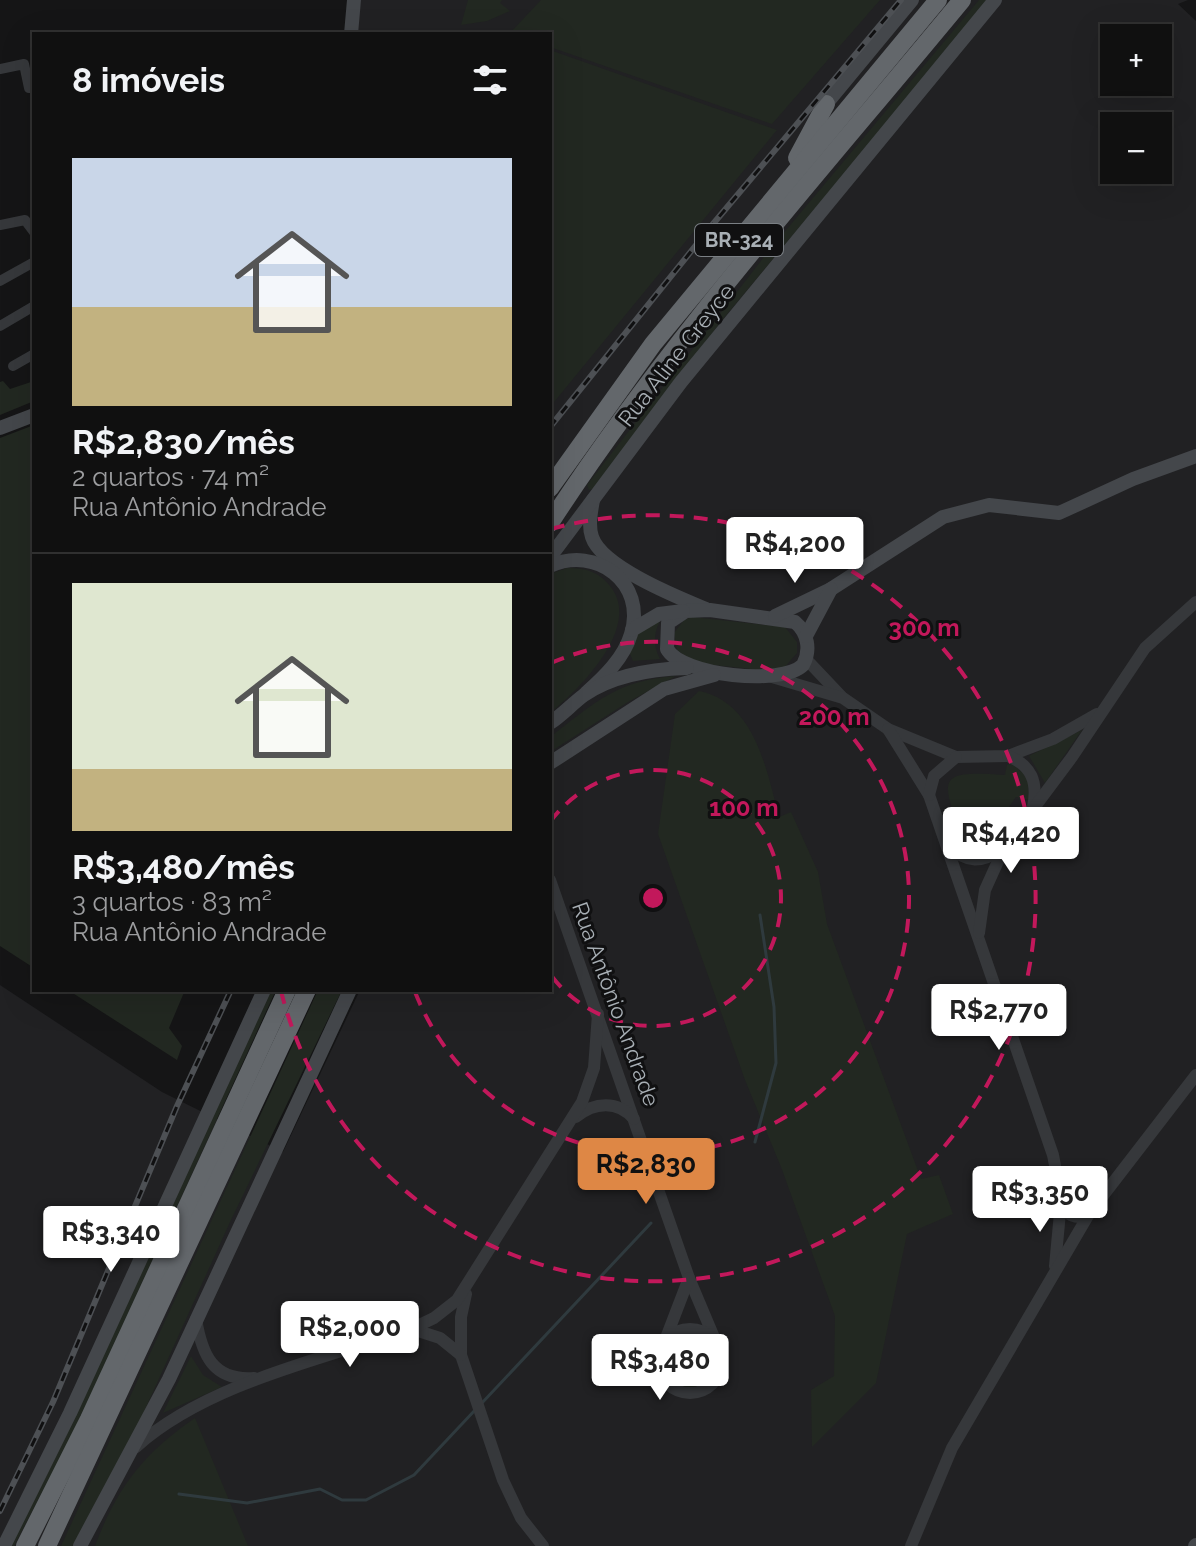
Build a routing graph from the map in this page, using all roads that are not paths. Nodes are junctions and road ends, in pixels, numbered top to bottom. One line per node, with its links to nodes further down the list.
1 (354, 0): 6 (main road)
2 (912, 0): 9 (main road)
3 (938, 0): 10 (highway, BR-324)
4 (962, 0): 24 (highway, BR-324)
5 (995, 0): 23 (main road, Rua Aline Greyce)
6 (351, 32)
7 (0, 69): 8 (street)
8 (32, 88)
9 (826, 104): 10 (highway)
10 (775, 195): 22 (highway, BR-324)
11 (0, 225): 12 (street)
12 (32, 229)
13 (32, 263): 14 (street)
14 (0, 281)
15 (32, 307): 16 (street)
16 (0, 326)
17 (32, 355): 18 (street)
18 (13, 366)
19 (32, 416): 20 (main road)
20 (0, 428)
21 (1196, 456): 27 (main road)
22 (552, 485)
23 (593, 497): 25 (main road, Rua Aline Greyce); 29 (main road)
24 (552, 520)
25 (552, 554)
26 (552, 566): 32 (main road)
27 (831, 589): 31 (main road); 33 (main road)
28 (1196, 602): 42 (street)
29 (710, 610): 30 (main road); 31 (main road)
30 (686, 611): 32 (main road); 36 (main road)
31 (775, 616): 33 (main road)
32 (632, 630): 34 (main road)
33 (806, 636): 35 (main road)
34 (624, 651): 37 (main road); 40 (main road)
35 (806, 659): 39 (main road); 41 (street)
36 (694, 668): 37 (main road); 38 (main road)
37 (659, 669): 40 (main road)
38 (724, 673): 39 (main road); 47 (main road)
39 (767, 676): 41 (street)
40 (586, 693): 43 (main road)
41 (843, 698): 44 (street)
42 (1100, 712): 45 (street); 49 (street)
43 (552, 721)
44 (888, 729): 46 (street); 48 (street)
45 (1008, 756): 46 (street); 49 (street)
46 (956, 757): 48 (street)
47 (552, 762)
48 (929, 795): 50 (street)
49 (1033, 809): 51 (street)
50 (946, 844): 51 (street); 53 (street)
51 (1004, 848): 53 (street)
52 (552, 886): 58 (street, Rua Antônio Andrade)
53 (978, 936): 62 (street)
54 (263, 992): 78 (main road)
55 (286, 992): 79 (highway)
56 (306, 992): 77 (highway)
57 (349, 992): 70 (main road)
58 (598, 1014): 60 (street); 61 (street, Rua Antônio Andrade)
59 (1196, 1075): 63 (street)
60 (573, 1119): 61 (street); 69 (street)
61 (637, 1123): 68 (street, Rua Antônio Andrade)
62 (1053, 1155): 64 (street); 65 (street)
63 (1117, 1179): 64 (street); 66 (street)
64 (1083, 1183): 65 (street); 66 (street)
65 (1061, 1200): 66 (street); 67 (street)
66 (1092, 1210): 67 (street)
67 (1055, 1269): 84 (street)
68 (689, 1278): 72 (street); 73 (street, Rua Antônio Andrade)
69 (468, 1287): 71 (street); 74 (street)
70 (196, 1319): 75 (street); 76 (main road)
71 (411, 1329): 74 (street); 75 (street)
72 (665, 1340): 73 (street); 73 (street)
73 (716, 1342)
74 (461, 1355): 83 (street)
75 (277, 1375): 76 (street)
76 (133, 1449): 82 (main road)
77 (69, 1504): 80 (highway); 81 (highway)
78 (4, 1546)
79 (25, 1546)
80 (47, 1546)
81 (53, 1546)
82 (80, 1546)
83 (543, 1546)
84 (911, 1546)

